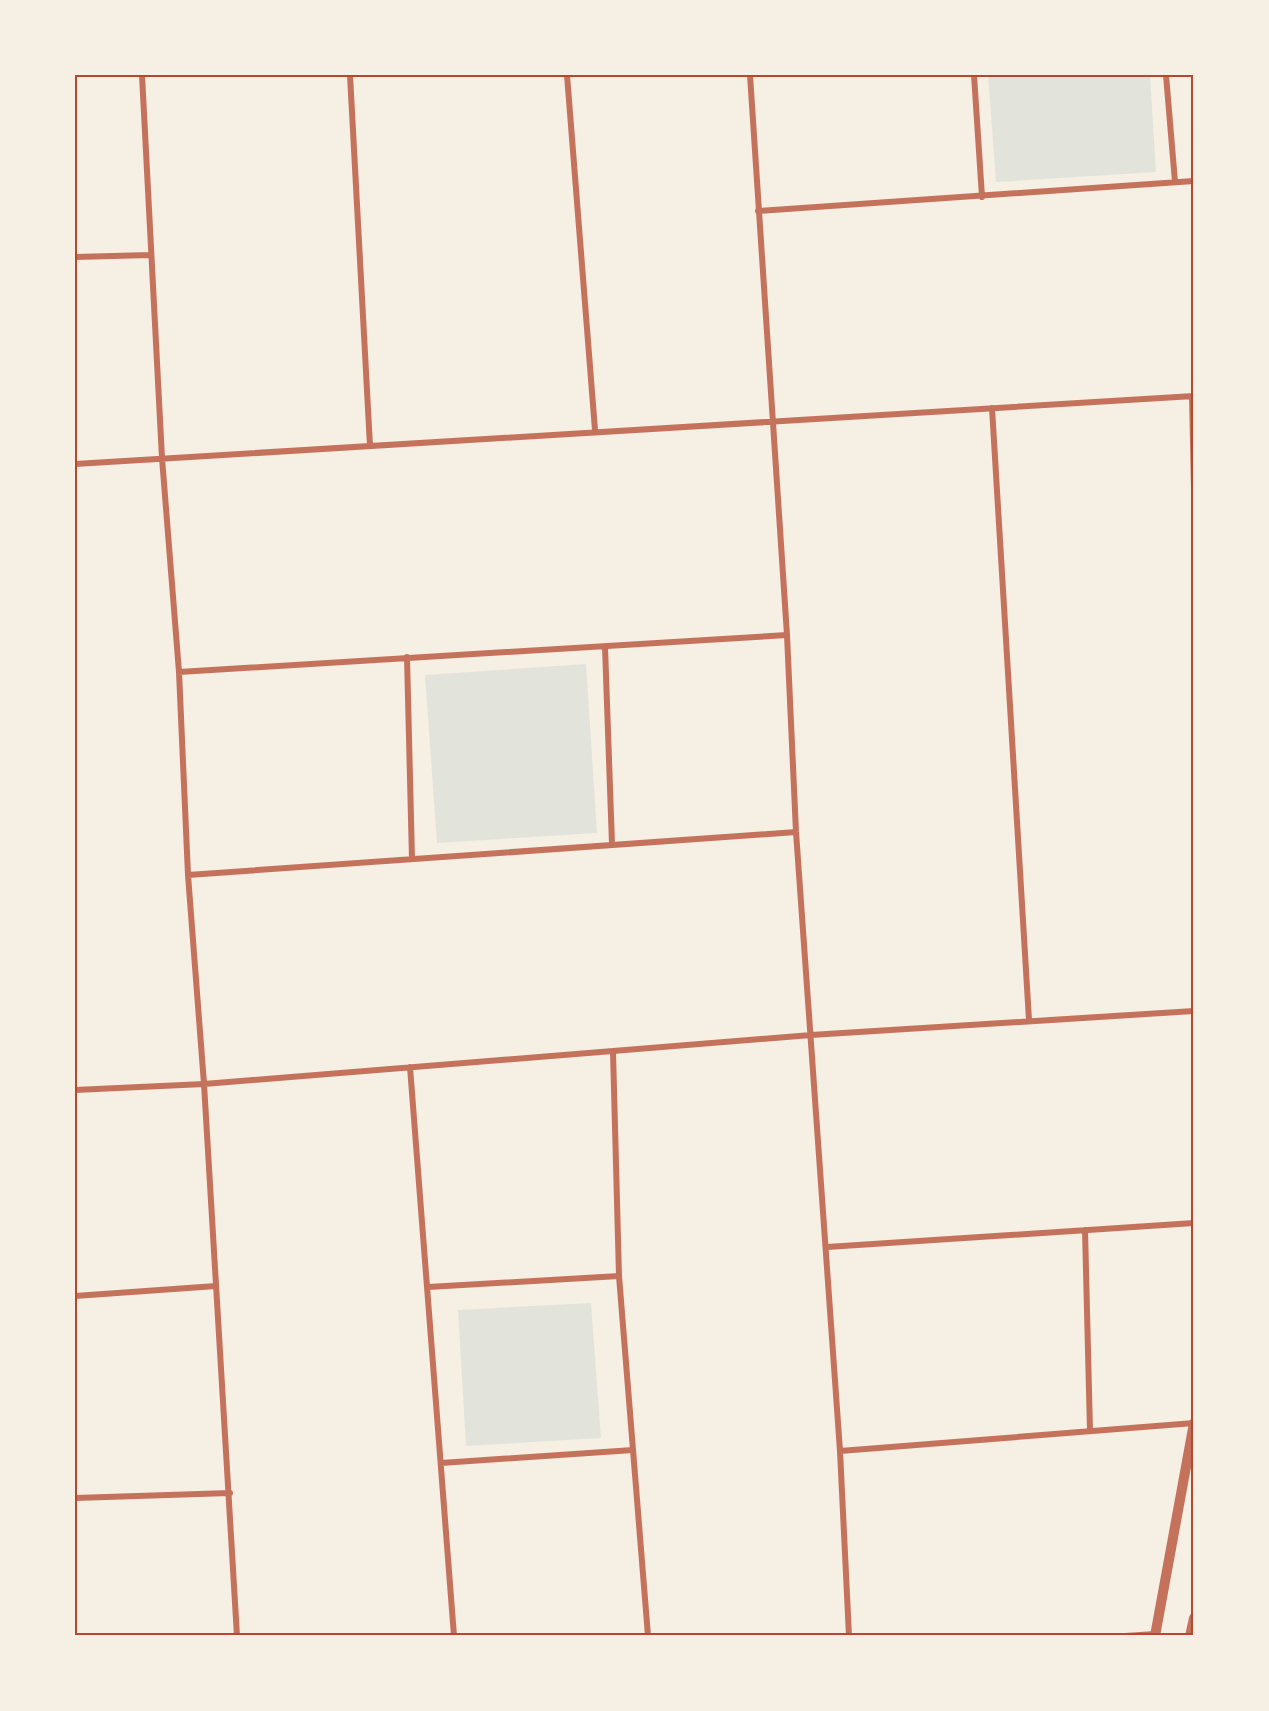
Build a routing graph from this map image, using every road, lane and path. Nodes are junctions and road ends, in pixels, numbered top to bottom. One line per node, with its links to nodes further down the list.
1 (142, 75): 11 (street)
2 (350, 75): 17 (street)
3 (567, 75): 16 (street)
4 (750, 75): 10 (street)
5 (974, 75): 9 (street)
6 (1166, 75): 8 (street)
7 (1194, 181): 8 (street)
8 (1176, 182): 9 (street)
9 (982, 197): 10 (street)
10 (758, 211): 15 (street)
11 (150, 255): 12 (street); 18 (street)
12 (75, 257)
13 (1193, 396): 14 (street); 20 (street)
14 (992, 408): 15 (street); 30 (street)
15 (774, 419): 16 (street); 21 (street)
16 (595, 430): 17 (street)
17 (370, 446): 18 (street)
18 (162, 458): 19 (street); 24 (street)
19 (75, 464)
20 (1194, 489)
21 (787, 635): 22 (street); 25 (street)
22 (605, 647): 23 (street); 26 (street)
23 (407, 657): 24 (street); 27 (street)
24 (180, 672): 28 (street)
25 (796, 832): 26 (street); 31 (street)
26 (612, 844): 27 (street)
27 (412, 859): 28 (street)
28 (188, 875): 34 (street)
29 (1194, 1011): 30 (street)
30 (1029, 1020): 31 (street)
31 (811, 1035): 32 (street); 38 (street)
32 (613, 1052): 33 (street); 39 (street)
33 (410, 1067): 34 (street); 41 (street)
34 (204, 1084): 35 (street); 40 (street)
35 (75, 1090)
36 (1194, 1223): 37 (street)
37 (1085, 1230): 38 (street); 44 (street)
38 (827, 1246): 46 (street)
39 (619, 1276): 41 (street); 45 (street)
40 (216, 1286): 42 (street); 48 (street)
41 (428, 1287): 47 (street)
42 (75, 1296)
43 (1194, 1423): 44 (street); 51 (street)
44 (1090, 1431): 46 (street)
45 (633, 1449): 47 (street); 54 (street)
46 (840, 1450): 55 (street)
47 (441, 1463): 53 (street)
48 (230, 1493): 49 (street); 52 (street)
49 (75, 1498)
50 (1194, 1618): 57 (street)
51 (1155, 1635): 56 (street)
52 (237, 1636)
53 (454, 1636)
54 (648, 1636)
55 (849, 1636)
56 (1125, 1636)
57 (1190, 1636)

